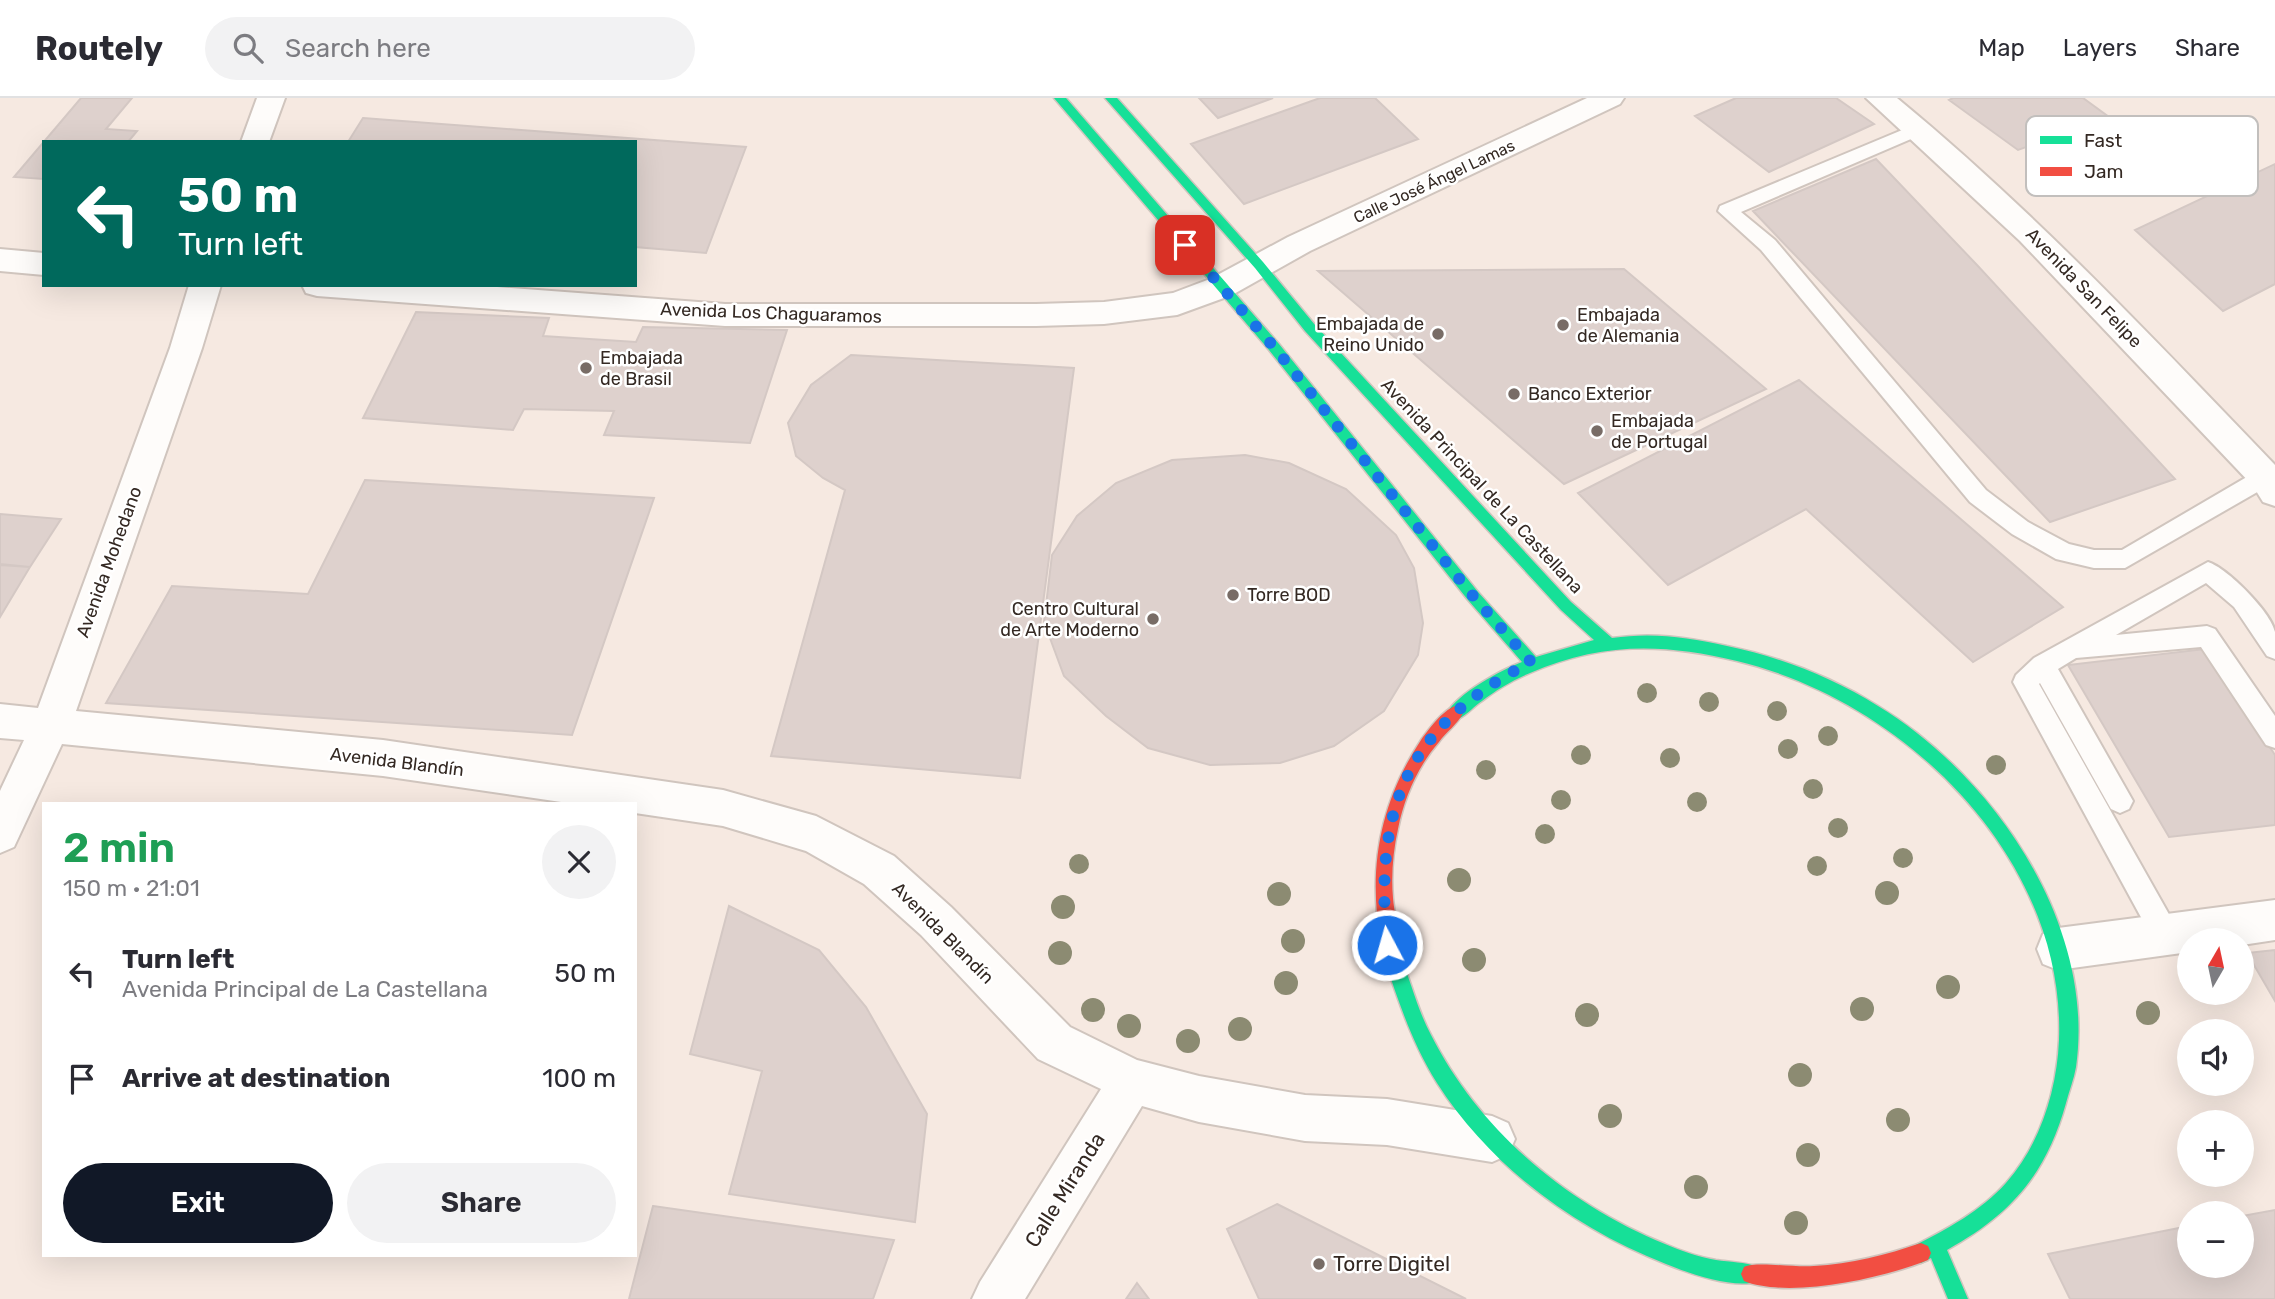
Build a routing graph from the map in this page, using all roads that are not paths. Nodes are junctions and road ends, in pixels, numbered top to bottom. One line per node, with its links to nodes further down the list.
1 (271, 98): 7 (street)
2 (1060, 98): 13 (street)
3 (1111, 98): 10 (street, Avenida Principal de La Castellana)
4 (1610, 98): 10 (street, Calle José Ángel Lamas)
5 (1880, 98): 6 (street, Avenida San Felipe)
6 (1919, 129): 14 (street, Avenida San Felipe); 14 (lane)
7 (256, 140)
8 (0, 260): 9 (street)
9 (42, 264)
10 (1259, 265): 13 (street, Calle José Ángel Lamas); 15 (street, Avenida Principal de La Castellana)
11 (204, 287): 21 (street, Avenida Mohedano)
12 (344, 287): 13 (street, Avenida Los Chaguaramos)
13 (1221, 288): 18 (street)
14 (2270, 484)
15 (1607, 643): 18 (street); 27 (street)
16 (2275, 649): 17 (lane)
17 (2070, 650): 19 (lane); 22 (lane)
18 (1531, 662): 29 (street)
19 (2043, 665): 23 (lane); 26 (lane)
20 (0, 721): 21 (street, Avenida Blandín)
21 (52, 724): 24 (street, Avenida Mohedano); 28 (street, Avenida Blandín)
22 (2275, 737)
23 (2120, 801)
24 (0, 834)
25 (2275, 920): 26 (street)
26 (2165, 934): 27 (street)
27 (2058, 948): 30 (street)
28 (1132, 1081): 29 (street, Avenida Blandín); 31 (street, Calle Miranda)
29 (1492, 1139): 30 (street)
30 (1938, 1251): 32 (street)
31 (997, 1299)
32 (1958, 1299)

